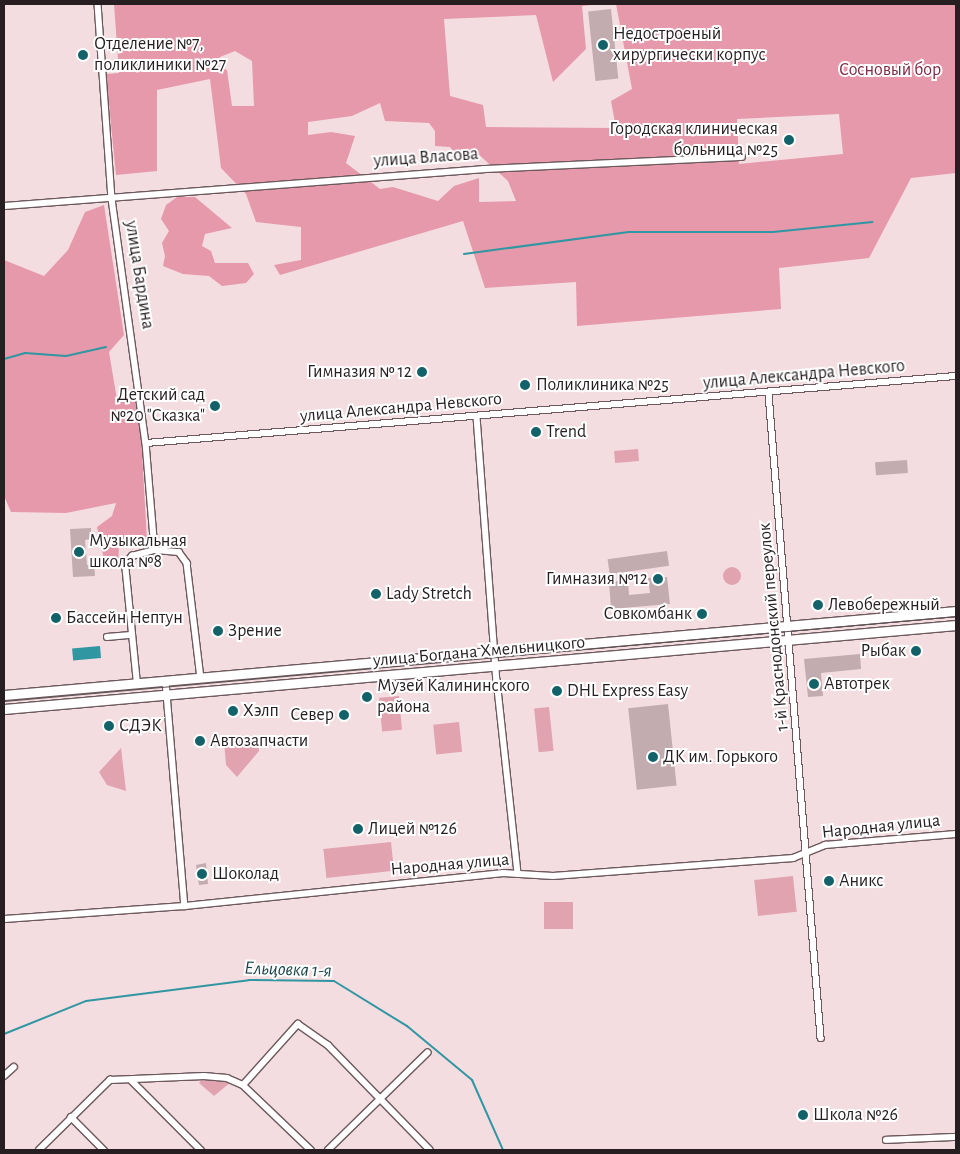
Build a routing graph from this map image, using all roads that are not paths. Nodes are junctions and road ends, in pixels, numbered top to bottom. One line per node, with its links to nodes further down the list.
1 (98, 4): 3 (street, улица Бардина)
2 (742, 157): 3 (street, улица Власова)
3 (112, 199): 4 (street, улица Власова); 8 (street, улица Бардина)
4 (4, 206)
5 (956, 376): 6 (street, улица Александра Невского)
6 (768, 394): 7 (street, улица Александра Невского); 12 (street, 1-й Краснодонский переулок)
7 (477, 417): 8 (street, улица Александра Невского); 16 (street)
8 (146, 443): 9 (street, улица Бардина)
9 (155, 550): 13 (street); 18 (street)
10 (956, 611): 12 (highway, улица Богдана Хмельницкого)
11 (956, 625): 15 (highway, улица Богдана Хмельницкого)
12 (788, 626): 15 (street, 1-й Краснодонский переулок); 16 (highway, улица Богдана Хмельницкого)
13 (131, 636): 14 (street); 20 (street)
14 (107, 637)
15 (789, 639): 17 (highway, улица Богдана Хмельницкого); 25 (street, 1-й Краснодонский переулок)
16 (497, 652): 17 (street); 18 (highway, улица Богдана Хмельницкого)
17 (497, 667): 22 (highway, улица Богдана Хмельницкого); 26 (street)
18 (201, 678): 19 (highway, улица Богдана Хмельницкого)
19 (166, 682): 20 (highway, улица Богдана Хмельницкого); 22 (street)
20 (137, 685): 21 (highway, улица Богдана Хмельницкого)
21 (4, 695)
22 (167, 696): 23 (highway, улица Богдана Хмельницкого); 27 (street)
23 (4, 709)
24 (956, 834): 25 (street, Народная улица)
25 (808, 852): 26 (street, Народная улица); 29 (street, 1-й Краснодонский переулок)
26 (518, 874): 27 (street, Народная улица)
27 (185, 906): 28 (street, Народная улица)
28 (4, 920)
29 (821, 1038)
30 (427, 1053): 35 (street)
31 (14, 1067): 32 (street)
32 (4, 1076)
33 (132, 1081): 34 (street); 36 (street); 41 (street)
34 (242, 1085): 35 (street); 42 (street)
35 (381, 1098): 43 (street); 44 (street)
36 (71, 1117): 39 (street); 40 (street)
37 (956, 1137): 38 (street)
38 (886, 1140)
39 (39, 1150)
40 (104, 1150)
41 (201, 1150)
42 (311, 1150)
43 (328, 1150)
44 (430, 1150)

